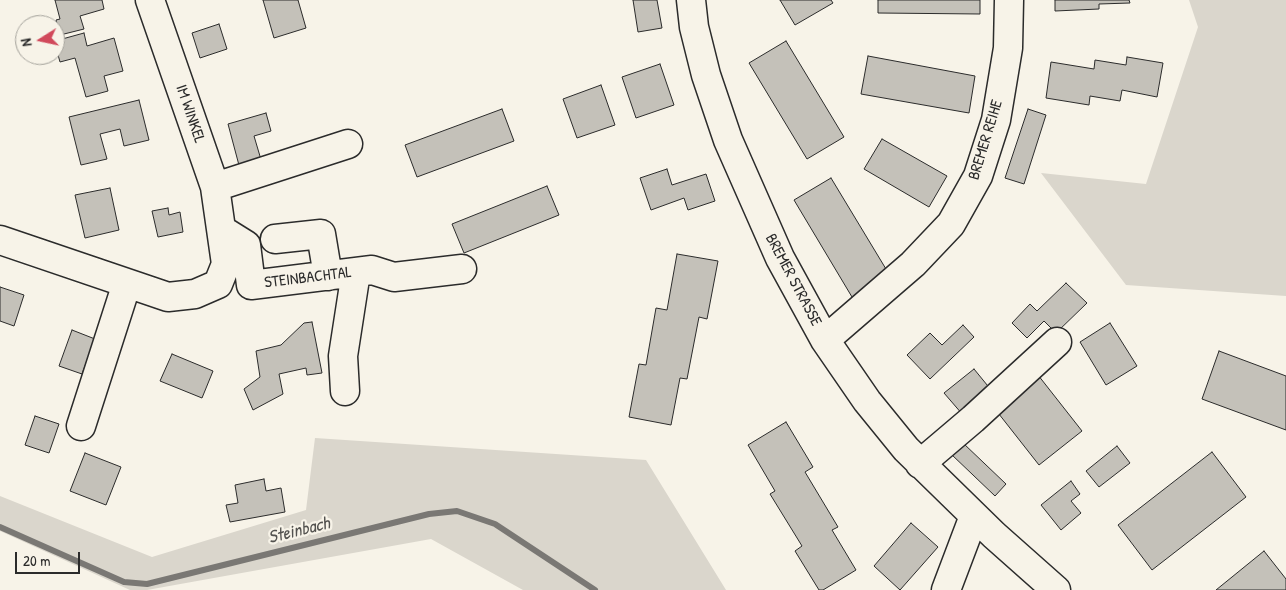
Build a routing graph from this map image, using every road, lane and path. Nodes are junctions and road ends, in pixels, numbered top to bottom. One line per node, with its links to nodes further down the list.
1 (150, 0): 5 (street, IM WINKEL)
2 (691, 0): 13 (street, BREMER STRASSE)
3 (1009, 0): 13 (street, BREMER REIHE)
4 (348, 144): 5 (street)
5 (215, 187): 6 (street, IM WINKEL)
6 (222, 230): 11 (street, STEINBACHTAL); 12 (street)
7 (275, 239): 11 (street)
8 (0, 240): 12 (street)
9 (462, 269): 10 (street, STEINBACHTAL)
10 (356, 272): 11 (street, STEINBACHTAL); 15 (street)
11 (328, 276)
12 (127, 283): 16 (street)
13 (825, 340): 17 (street, BREMER STRASSE)
14 (1057, 342): 17 (street)
15 (345, 391)
16 (81, 426)
17 (920, 464): 18 (street, BREMER STRASSE)
18 (974, 516): 19 (street); 20 (street, BREMER STRASSE)
19 (946, 590)
20 (1056, 590)

